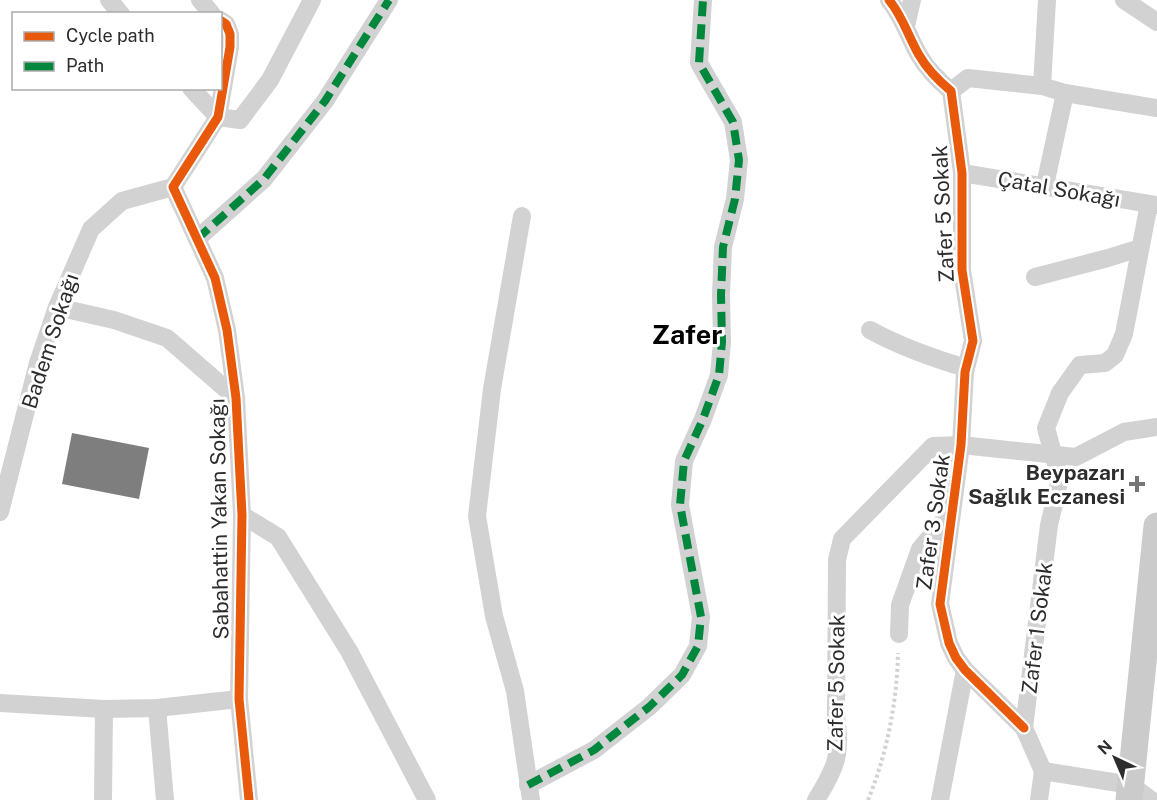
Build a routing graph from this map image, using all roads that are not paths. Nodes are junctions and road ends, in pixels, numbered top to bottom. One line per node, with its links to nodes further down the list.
1 (109, 0): 10 (street)
2 (200, 0): 11 (street)
3 (312, 0): 20 (street)
4 (389, 0): 26 (street)
5 (703, 0): 48 (street)
6 (889, 0): 14 (street)
7 (912, 0): 14 (street)
8 (1047, 0): 15 (street)
9 (1124, 0): 13 (street)
10 (119, 12)
11 (210, 12)
12 (222, 21): 20 (street)
13 (1157, 22)
14 (906, 26): 17 (street)
15 (1042, 86): 17 (street); 18 (street)
16 (193, 90): 20 (street)
17 (951, 91): 21 (street, Zafer 5 Sokak)
18 (1065, 93): 19 (street); 22 (street)
19 (1157, 108)
20 (218, 117): 23 (street)
21 (962, 173): 22 (street, Çatal Sokağı); 31 (street, Zafer 5 Sokak)
22 (1045, 185): 24 (street, Çatal Sokağı)
23 (173, 187): 26 (street, Sabahattin Yakan Sokağı); 29 (street, Badem Sokağı)
24 (1153, 205): 27 (street, Zafer 1 Sokak)
25 (522, 216): 48 (street)
26 (197, 239): 32 (street, Sabahattin Yakan Sokağı)
27 (1140, 248): 28 (street); 35 (street, Zafer 1 Sokak)
28 (1035, 277)
29 (57, 306): 32 (street); 37 (street, Badem Sokağı)
30 (870, 330): 31 (street)
31 (966, 368): 34 (street, Zafer 5 Sokak)
32 (236, 398): 38 (street, Sabahattin Yakan Sokağı)
33 (1157, 427): 35 (street)
34 (961, 445): 35 (street); 36 (street, Zafer 3 Sokak); 54 (street, Zafer 5 Sokak)
35 (1052, 454): 46 (street, Zafer 1 Sokak)
36 (952, 511): 40 (street); 41 (street, Zafer 3 Sokak)
37 (0, 512)
38 (242, 515): 42 (street, Sabahattin Yakan Sokağı); 53 (street)
39 (1157, 526): 49 (street)
40 (899, 634)
41 (965, 670): 46 (street, Zafer 3 Sokak); 55 (street)
42 (239, 699): 44 (street); 52 (street, Sabahattin Yakan Sokağı)
43 (0, 703): 45 (street)
44 (157, 708): 45 (street); 51 (street)
45 (104, 709): 50 (street)
46 (1024, 728): 47 (street, Zafer 1 Sokak)
47 (1042, 771): 49 (street); 56 (street, Zafer 1 Sokak)
48 (530, 793)
49 (1137, 795)
50 (103, 800)
51 (165, 800)
52 (249, 800)
53 (427, 800)
54 (816, 800)
55 (940, 800)
56 (1039, 800)

